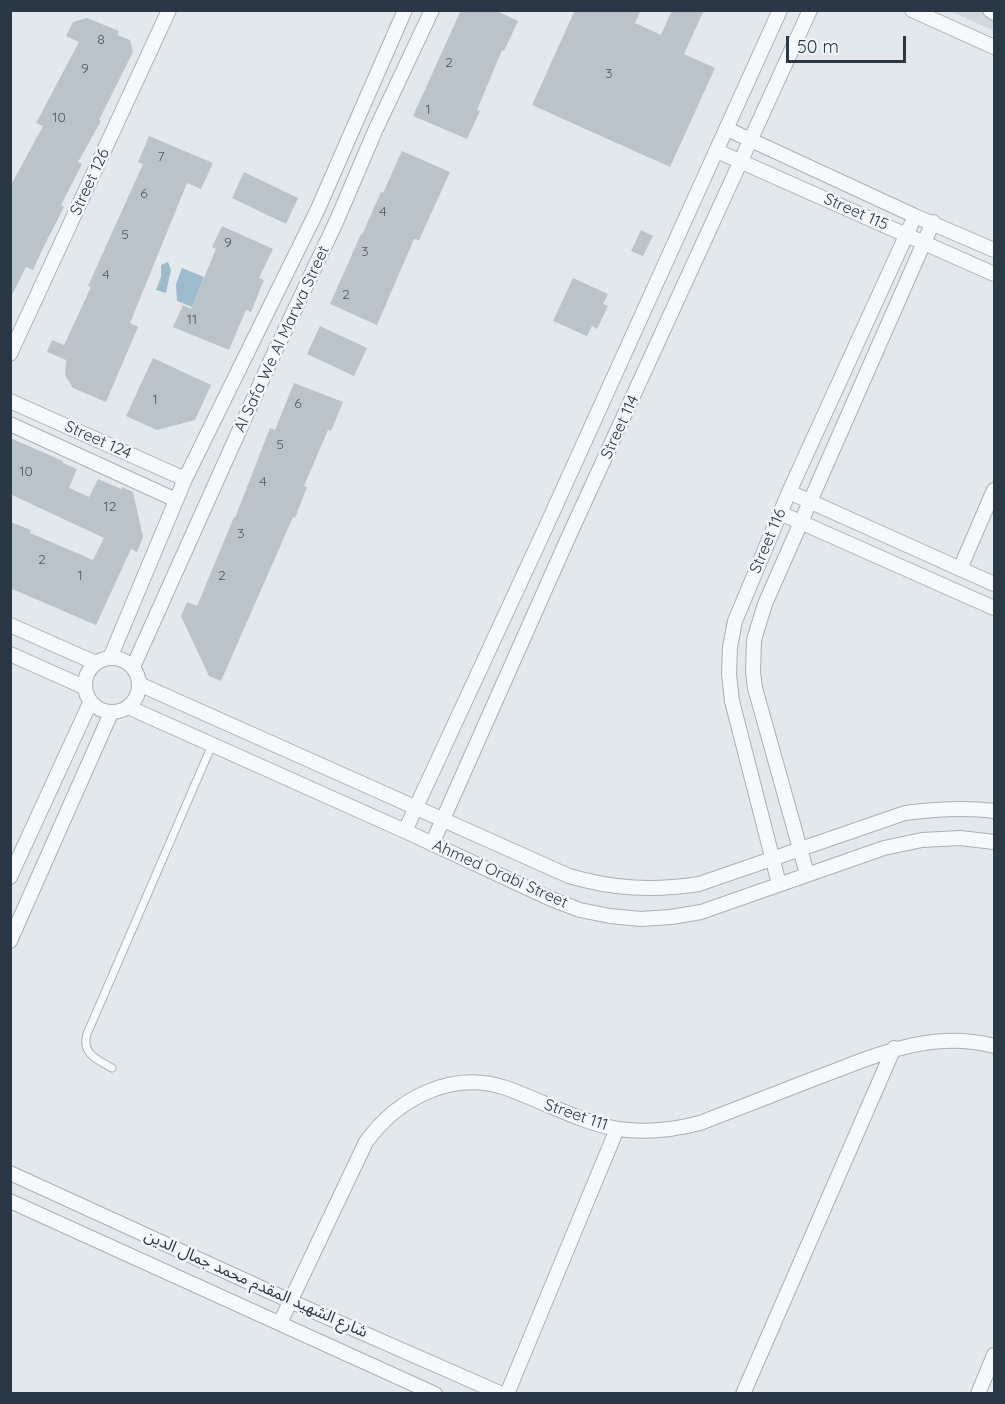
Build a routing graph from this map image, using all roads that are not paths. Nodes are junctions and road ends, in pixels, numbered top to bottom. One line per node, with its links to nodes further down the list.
1 (169, 10): 22 (street, Street 126)
2 (405, 10): 14 (street, Al Safa We Al Marwa Street)
3 (432, 10): 16 (street, Al Safa We Al Marwa Street)
4 (780, 10): 10 (street, Street 114)
5 (810, 10): 11 (street, Street 114)
6 (912, 10): 9 (street)
7 (990, 10): 8 (street)
8 (994, 13)
9 (994, 47)
10 (727, 129): 11 (street, Street 115); 12 (street, Street 114)
11 (752, 140): 13 (street, Street 114); 15 (street, Street 115)
12 (717, 152): 13 (street, Street 115); 32 (street, Street 114)
13 (742, 162): 18 (street, Street 115); 33 (street, Street 114)
14 (317, 211): 16 (street); 25 (street, Al Safa We Al Marwa Street)
15 (915, 216): 17 (street, Street 115); 18 (street, Street 116)
16 (337, 220): 41 (street, Al Safa We Al Marwa Street)
17 (933, 222): 19 (street, Street 116); 20 (street, Street 115)
18 (906, 234): 19 (street, Street 115); 27 (street, Street 116)
19 (924, 242): 21 (street, Street 115); 29 (street, Street 116)
20 (994, 250)
21 (994, 274)
22 (10, 354)
23 (10, 400): 25 (street, Street 124)
24 (10, 424): 28 (street, Street 124)
25 (185, 479): 28 (street, Al Safa We Al Marwa Street)
26 (994, 490): 34 (street)
27 (789, 492): 29 (street); 30 (street, Street 116)
28 (176, 500): 39 (street, Al Safa We Al Marwa Street)
29 (810, 502): 31 (street, Street 116); 34 (street)
30 (780, 513): 31 (street); 55 (street, Street 116)
31 (801, 522): 36 (street); 54 (street, Street 116)
32 (545, 529): 33 (street); 48 (street, Street 114)
33 (568, 538): 50 (street, Street 114)
34 (960, 569): 35 (street)
35 (994, 584)
36 (994, 608)
37 (10, 625): 40 (street)
38 (10, 654): 43 (street)
39 (111, 658): 40 (street); 41 (street)
40 (96, 663): 43 (street)
41 (133, 668): 42 (street)
42 (139, 684): 45 (street); 48 (street, Ahmed Orabi Street)
43 (84, 687): 44 (street)
44 (90, 703): 46 (street); 56 (street)
45 (128, 707): 46 (street); 47 (street, Ahmed Orabi Street)
46 (111, 713): 57 (street)
47 (212, 744): 51 (street, Ahmed Orabi Street); 64 (lane)
48 (415, 809): 50 (street, Ahmed Orabi Street); 51 (street, Street 114)
49 (994, 811): 54 (street, Ahmed Orabi Street)
50 (442, 821): 53 (street, Street 114); 55 (street, Ahmed Orabi Street)
51 (405, 831): 53 (street, Ahmed Orabi Street)
52 (994, 842): 58 (street, Ahmed Orabi Street)
53 (432, 844): 60 (street, Ahmed Orabi Street)
54 (800, 849): 55 (street, Ahmed Orabi Street); 58 (street, Street 116)
55 (773, 859): 60 (street, Street 116)
56 (13, 862): 57 (street); 59 (street)
57 (39, 873): 61 (street)
58 (807, 874): 60 (street, Ahmed Orabi Street)
59 (10, 877)
60 (779, 884)
61 (10, 941)
62 (994, 1046): 63 (street, Street 111)
63 (894, 1048): 65 (street, Street 111); 74 (street)
64 (112, 1068)
65 (617, 1129): 68 (street, Street 111); 73 (street)
66 (10, 1173): 68 (street, شارع الشهيد المقدم محمد جمال الدين)
67 (10, 1201): 69 (street, شارع الشهيد المقدم محمد جمال الدين)
68 (290, 1301): 69 (street, Street 111); 72 (street, شارع الشهيد المقدم محمد جمال الدين)
69 (280, 1323): 71 (street, شارع الشهيد المقدم محمد جمال الدين)
70 (994, 1355): 75 (street)
71 (435, 1394)
72 (502, 1394)
73 (507, 1394)
74 (743, 1394)
75 (978, 1394)

